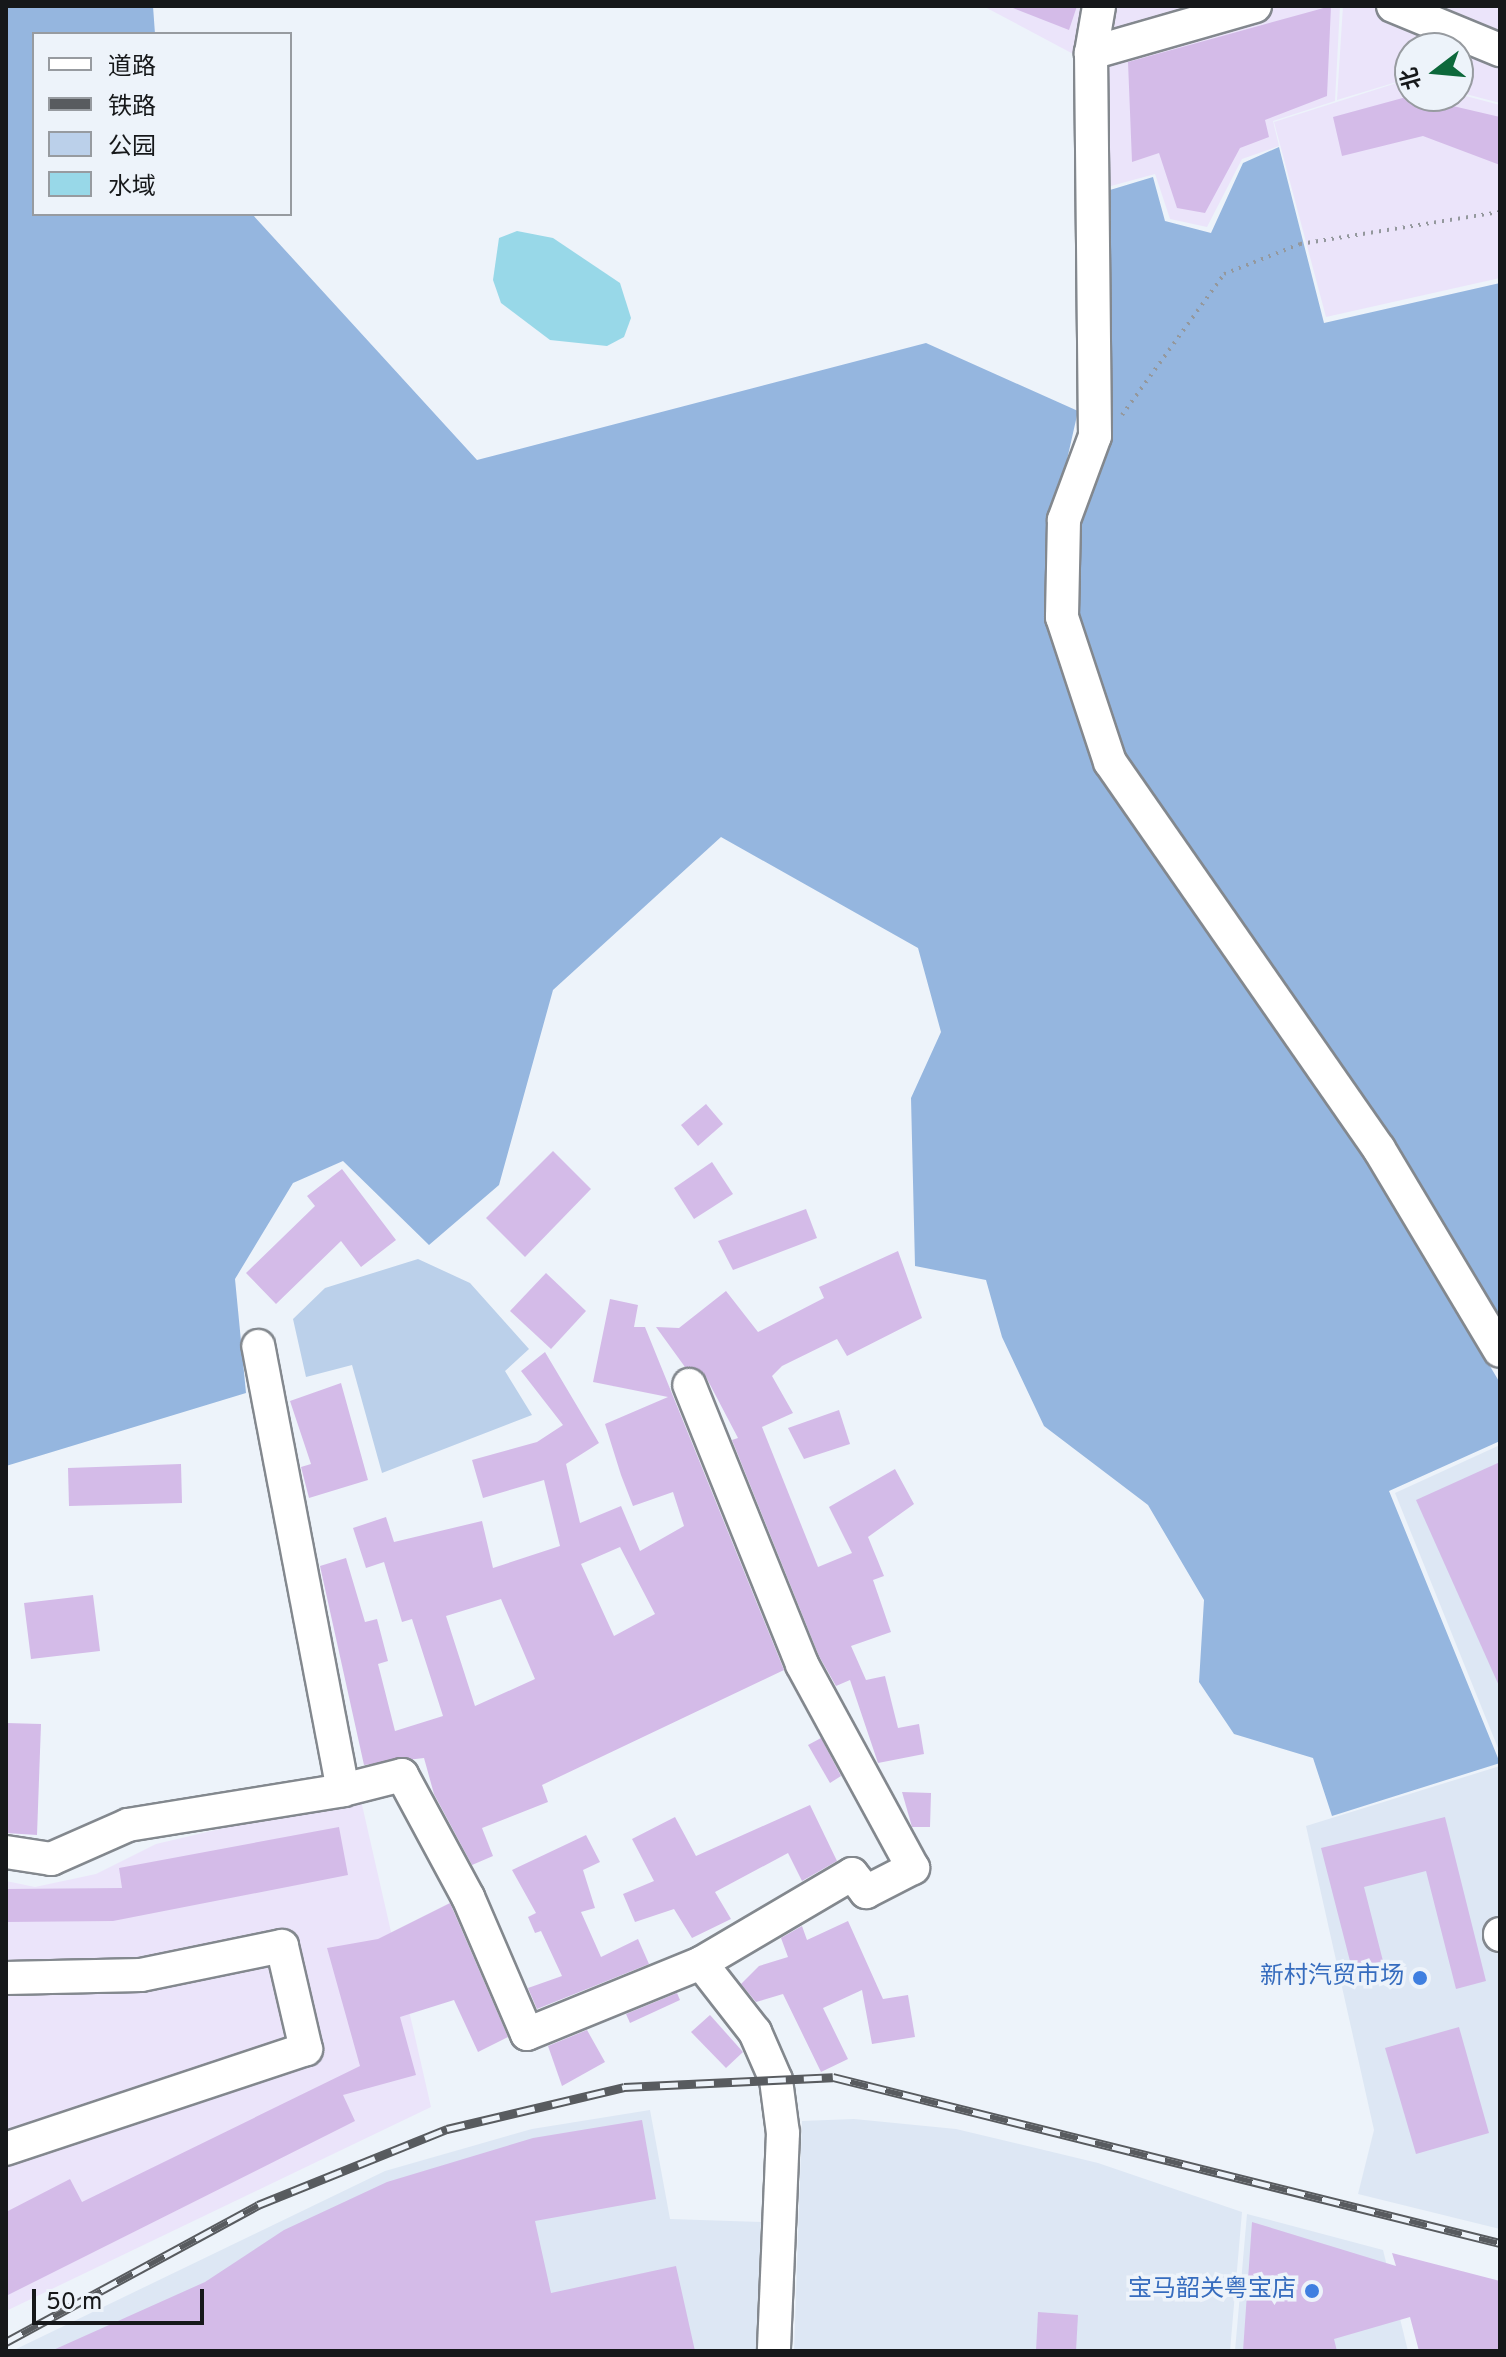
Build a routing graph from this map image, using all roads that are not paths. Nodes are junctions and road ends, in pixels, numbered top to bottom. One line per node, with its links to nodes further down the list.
1 (1099, 6): 5 (street)
2 (1255, 6): 5 (street)
3 (1393, 6): 4 (street)
4 (1500, 50)
5 (1091, 53): 7 (street)
6 (258, 1346): 9 (street)
7 (1500, 1351)
8 (689, 1385): 11 (street)
9 (343, 1790): 10 (street); 11 (street)
10 (6, 1852)
11 (701, 1963): 14 (street)
12 (6, 1978): 13 (street)
13 (6, 2149)
14 (774, 2351)

